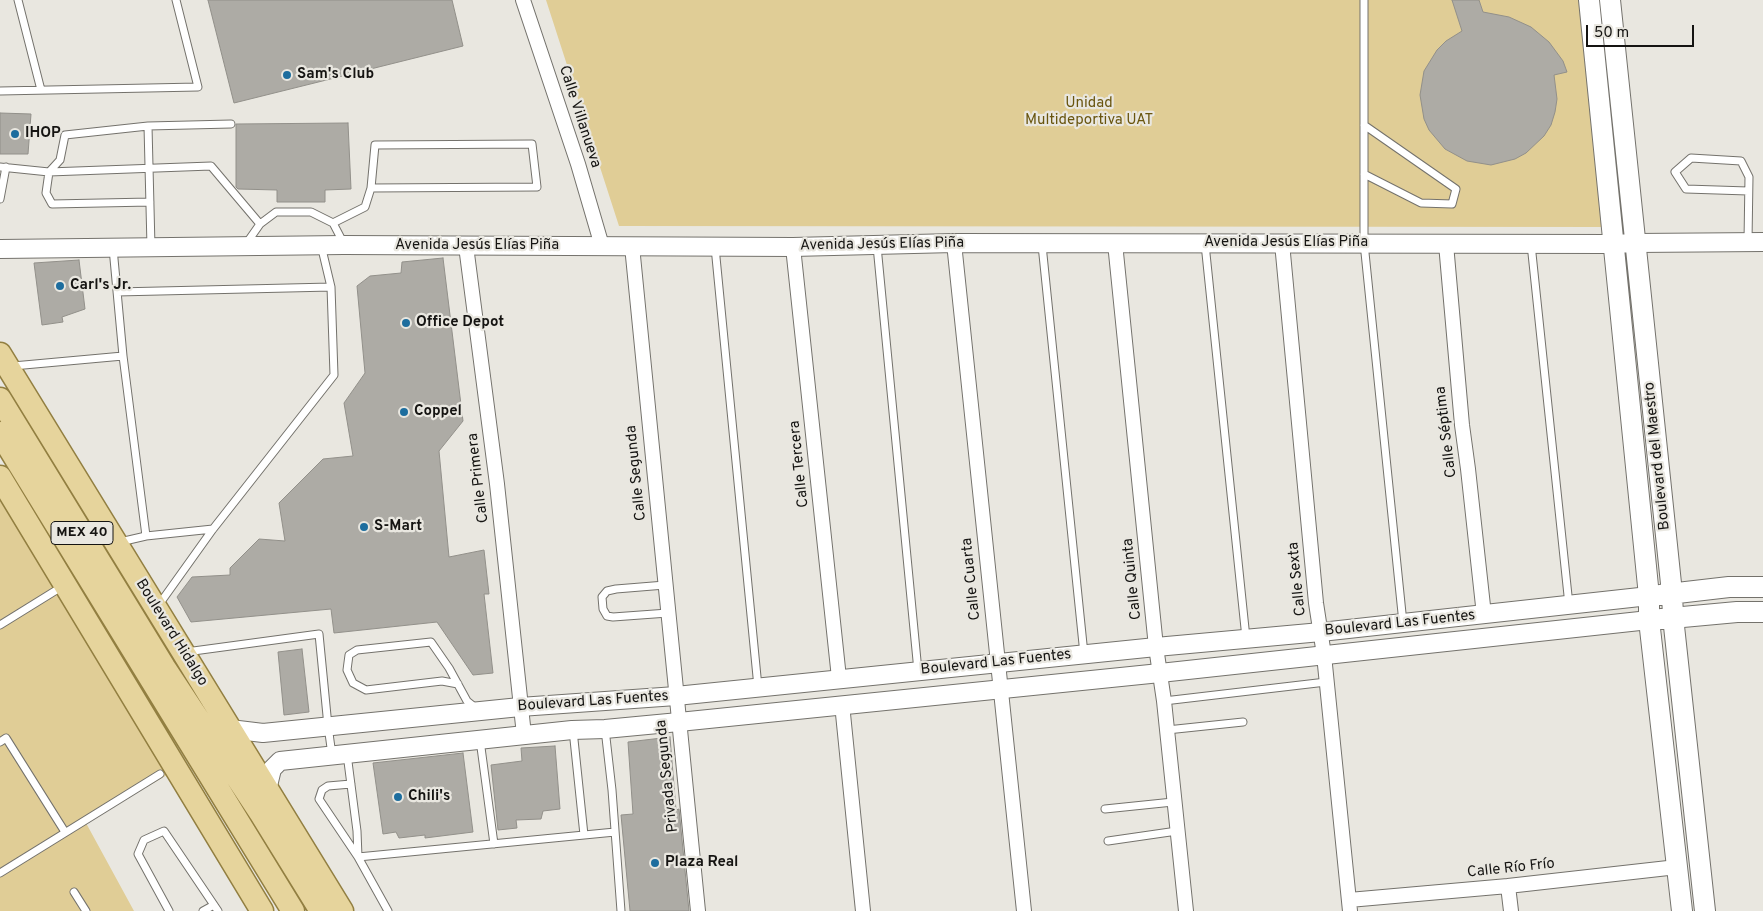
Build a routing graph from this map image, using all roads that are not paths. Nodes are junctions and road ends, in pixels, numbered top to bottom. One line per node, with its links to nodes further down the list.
1 (18, 0): 7 (lane)
2 (176, 0): 7 (lane)
3 (523, 0): 37 (street, Calle Villanueva)
4 (1364, 0): 10 (lane)
5 (1589, 0): 32 (main road, Boulevard del Maestro)
6 (1610, 0): 28 (main road, Boulevard del Maestro)
7 (41, 90): 8 (lane)
8 (0, 91)
9 (231, 124): 11 (lane)
10 (1364, 125): 15 (lane); 15 (lane)
11 (148, 126): 13 (lane); 14 (lane)
12 (3, 167): 14 (lane); 18 (lane)
13 (149, 169): 14 (lane); 19 (lane); 21 (lane)
14 (49, 172): 19 (lane)
15 (1364, 174): 27 (lane)
16 (371, 188): 16 (lane); 20 (lane)
17 (1748, 191): 17 (lane); 22 (lane)
18 (0, 199)
19 (150, 202): 40 (lane)
20 (332, 223): 21 (lane); 34 (lane)
21 (260, 224): 41 (lane)
22 (1756, 242): 28 (street, Avenida Jesús Elías Piña)
23 (954, 243): 24 (street, Avenida Jesús Elías Piña); 35 (street, Avenida Jesús Elías Piña); 77 (street, Calle Cuarta)
24 (1042, 243): 25 (street, Avenida Jesús Elías Piña); 75 (lane)
25 (1115, 243): 29 (street, Avenida Jesús Elías Piña); 73 (street, Calle Quinta)
26 (1282, 243): 27 (street, Avenida Jesús Elías Piña); 29 (street, Avenida Jesús Elías Piña); 71 (street, Calle Sexta)
27 (1364, 243): 30 (street, Avenida Jesús Elías Piña); 69 (lane)
28 (1636, 243): 32 (street, Avenida Jesús Elías Piña); 60 (main road, Boulevard del Maestro)
29 (1205, 244): 72 (lane)
30 (1446, 244): 31 (street, Avenida Jesús Elías Piña); 66 (street, Calle Séptima)
31 (1531, 244): 32 (street, Avenida Jesús Elías Piña); 62 (lane)
32 (1613, 244): 61 (main road, Boulevard del Maestro)
33 (321, 245): 34 (street, Avenida Jesús Elías Piña); 41 (street, Avenida Jesús Elías Piña); 47 (lane)
34 (344, 245): 36 (street, Avenida Jesús Elías Piña)
35 (877, 245): 42 (street, Avenida Jesús Elías Piña); 78 (lane)
36 (466, 246): 37 (street, Avenida Jesús Elías Piña); 89 (street, Calle Primera)
37 (602, 246): 38 (street, Avenida Jesús Elías Piña)
38 (632, 246): 39 (street, Avenida Jesús Elías Piña); 58 (street, Calle Segunda)
39 (715, 246): 42 (street, Avenida Jesús Elías Piña); 84 (lane)
40 (151, 247): 41 (street, Avenida Jesús Elías Piña); 43 (street, Avenida Jesús Elías Piña)
41 (245, 247)
42 (793, 247): 81 (street, Calle Tercera)
43 (113, 248): 44 (street, Avenida Jesús Elías Piña); 48 (lane)
44 (19, 249): 45 (street, Avenida Jesús Elías Piña); 46 (street)
45 (0, 250)
46 (0, 260)
47 (331, 287): 48 (lane); 54 (lane)
48 (117, 292): 49 (lane)
49 (123, 356): 50 (lane); 55 (lane)
50 (4, 360): 56 (main road, Boulevard Hidalgo)
51 (0, 398): 80 (main road, Boulevard Hidalgo / MEX 40)
52 (0, 434): 80 (main road, Boulevard Hidalgo / MEX 40)
53 (0, 477): 57 (main road)
54 (214, 529): 55 (lane); 63 (lane)
55 (146, 536): 56 (lane)
56 (115, 543): 63 (main road, Boulevard Hidalgo)
57 (65, 585): 70 (lane); 125 (main road)
58 (665, 585): 65 (street, Calle Segunda); 65 (lane)
59 (1763, 587): 60 (main road, Boulevard Las Fuentes)
60 (1672, 593): 61 (main road, Boulevard Las Fuentes); 67 (main road, Boulevard del Maestro)
61 (1648, 596): 62 (street, Boulevard Las Fuentes); 68 (main road, Boulevard del Maestro)
62 (1569, 606): 66 (street, Boulevard Las Fuentes)
63 (157, 608): 74 (main road, Boulevard Hidalgo)
64 (1763, 612): 67 (main road, Boulevard Las Fuentes)
65 (668, 613): 86 (street, Calle Segunda)
66 (1484, 615): 69 (street, Boulevard Las Fuentes)
67 (1673, 618): 68 (main road, Boulevard Las Fuentes); 137 (main road, Boulevard del Maestro)
68 (1649, 620): 76 (street, Boulevard Las Fuentes); 116 (main road, Boulevard del Maestro)
69 (1403, 623): 71 (street, Boulevard Las Fuentes)
70 (0, 625)
71 (1321, 632): 72 (street, Boulevard Las Fuentes); 76 (street, Calle Sexta)
72 (1246, 638): 73 (street, Boulevard Las Fuentes)
73 (1156, 647): 75 (street, Boulevard Las Fuentes); 79 (street, Calle Quinta)
74 (184, 652): 94 (lane); 95 (main road, Boulevard Hidalgo)
75 (1084, 655): 77 (street, Boulevard Las Fuentes)
76 (1324, 655): 79 (street, Boulevard Las Fuentes); 82 (street, Calle Sexta)
77 (997, 663): 78 (street, Boulevard Las Fuentes); 85 (street, Calle Cuarta)
78 (918, 671): 81 (street, Boulevard Las Fuentes)
79 (1160, 672): 85 (street, Boulevard Las Fuentes); 87 (street, Calle Quinta)
80 (159, 676): 126 (main road, Boulevard Hidalgo / MEX 40); 127 (main road, Boulevard Hidalgo / MEX 40)
81 (839, 678): 84 (street, Boulevard Las Fuentes)
82 (1326, 682): 87 (lane); 120 (street, Calle Sexta)
83 (458, 684): 83 (lane); 90 (lane)
84 (758, 687): 86 (street, Boulevard Las Fuentes)
85 (1000, 689): 88 (street, Boulevard Las Fuentes); 133 (street, Calle Cuarta)
86 (676, 696): 89 (street, Boulevard Las Fuentes); 92 (street, Privada Segunda)
87 (1164, 701): 98 (street, Calle Quinta)
88 (842, 704): 92 (street, Boulevard Las Fuentes); 132 (street)
89 (520, 707): 90 (street, Boulevard Las Fuentes); 99 (street, Calle Primera)
90 (478, 711): 91 (street, Boulevard Las Fuentes)
91 (444, 714): 94 (street, Boulevard Las Fuentes); 102 (street)
92 (679, 722): 96 (street, Boulevard Las Fuentes); 131 (street, Privada Segunda)
93 (1244, 722): 98 (lane)
94 (328, 726): 95 (street, Boulevard Las Fuentes); 103 (lane)
95 (230, 729): 106 (main road, Boulevard Hidalgo)
96 (605, 729): 97 (street, Boulevard Las Fuentes); 111 (lane)
97 (572, 730): 99 (street, Boulevard Las Fuentes); 112 (lane)
98 (1167, 730): 107 (street, Calle Quinta)
99 (524, 735): 100 (street, Boulevard Las Fuentes)
100 (480, 740): 102 (street, Boulevard Las Fuentes); 114 (lane)
101 (0, 742): 110 (lane)
102 (446, 743): 103 (street, Boulevard Las Fuentes)
103 (340, 755): 105 (lane); 106 (street, Boulevard Las Fuentes)
104 (160, 774): 110 (lane)
105 (351, 784): 115 (lane); 115 (lane)
106 (267, 790): 128 (main road, Boulevard Hidalgo)
107 (1174, 802): 108 (lane); 109 (street, Calle Quinta)
108 (1105, 809)
109 (1177, 831): 113 (lane); 134 (street, Calle Quinta)
110 (64, 832): 117 (lane)
111 (615, 832): 112 (lane); 130 (lane)
112 (584, 835): 114 (lane)
113 (1108, 841)
114 (494, 844): 115 (lane)
115 (358, 857): 129 (lane)
116 (1677, 867): 118 (street, Calle Río Frío); 136 (main road, Boulevard del Maestro)
117 (0, 873)
118 (1508, 886): 120 (street, Calle Río Frío); 135 (street)
119 (74, 892): 122 (lane)
120 (1349, 906)
121 (216, 908): 123 (lane); 124 (lane)
122 (86, 911)
123 (169, 911)
124 (203, 911)
125 (261, 911)
126 (293, 911)
127 (321, 911)
128 (342, 911)
129 (388, 911)
130 (621, 911)
131 (698, 911)
132 (863, 911)
133 (1024, 911)
134 (1186, 911)
135 (1511, 911)
136 (1682, 911)
137 (1706, 911)

